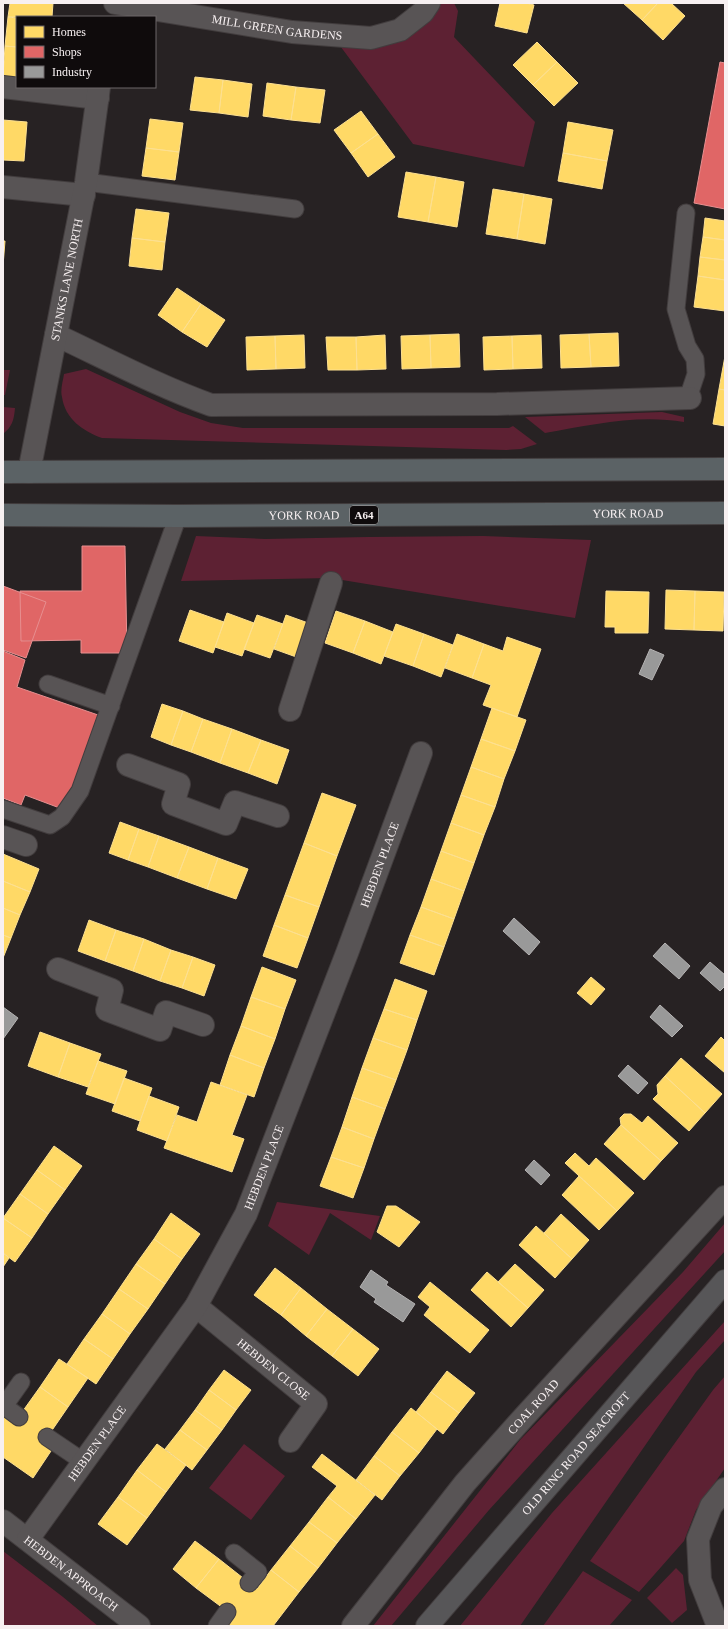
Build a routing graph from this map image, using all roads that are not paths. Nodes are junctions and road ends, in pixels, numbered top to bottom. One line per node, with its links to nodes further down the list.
1 (111, 3): 4 (street)
2 (115, 3): 3 (street, MILL GREEN GARDENS)
3 (429, 3)
4 (109, 16)
5 (3, 87): 6 (street)
6 (16, 88)
7 (22, 88): 8 (street)
8 (99, 92): 10 (street, STANKS LANE NORTH)
9 (3, 187): 10 (street)
10 (85, 188): 11 (lane); 13 (street, STANKS LANE NORTH)
11 (295, 209)
12 (686, 213): 14 (lane)
13 (56, 335): 14 (street); 17 (street, STANKS LANE NORTH)
14 (690, 398)
15 (725, 468): 17 (highway)
16 (3, 472): 17 (highway)
17 (29, 472)
18 (725, 513): 20 (highway, YORK ROAD / A64)
19 (3, 515): 20 (highway, YORK ROAD / A64)
20 (178, 516): 23 (lane)
21 (331, 583): 24 (street)
22 (48, 684): 23 (lane)
23 (110, 706): 27 (lane)
24 (290, 710)
25 (421, 753): 35 (street, HEBDEN PLACE)
26 (128, 765): 28 (street)
27 (3, 809)
28 (278, 816)
29 (3, 837): 30 (street)
30 (26, 845)
31 (58, 969): 32 (street)
32 (203, 1025)
33 (725, 1197): 49 (street, COAL ROAD)
34 (725, 1281): 50 (main road, OLD RING ROAD SEACROFT)
35 (196, 1306): 39 (street, HEBDEN CLOSE); 40 (street, HEBDEN PLACE)
36 (21, 1382): 37 (lane)
37 (19, 1417)
38 (47, 1437): 40 (lane)
39 (290, 1440)
40 (84, 1462): 43 (street, HEBDEN PLACE)
41 (725, 1489): 51 (street)
42 (3, 1521): 43 (street, HEBDEN APPROACH)
43 (28, 1540): 47 (street, HEBDEN APPROACH)
44 (234, 1553): 45 (lane)
45 (249, 1583)
46 (228, 1612): 48 (lane)
47 (139, 1626)
48 (217, 1626)
49 (353, 1626)
50 (427, 1626)
51 (718, 1626)

